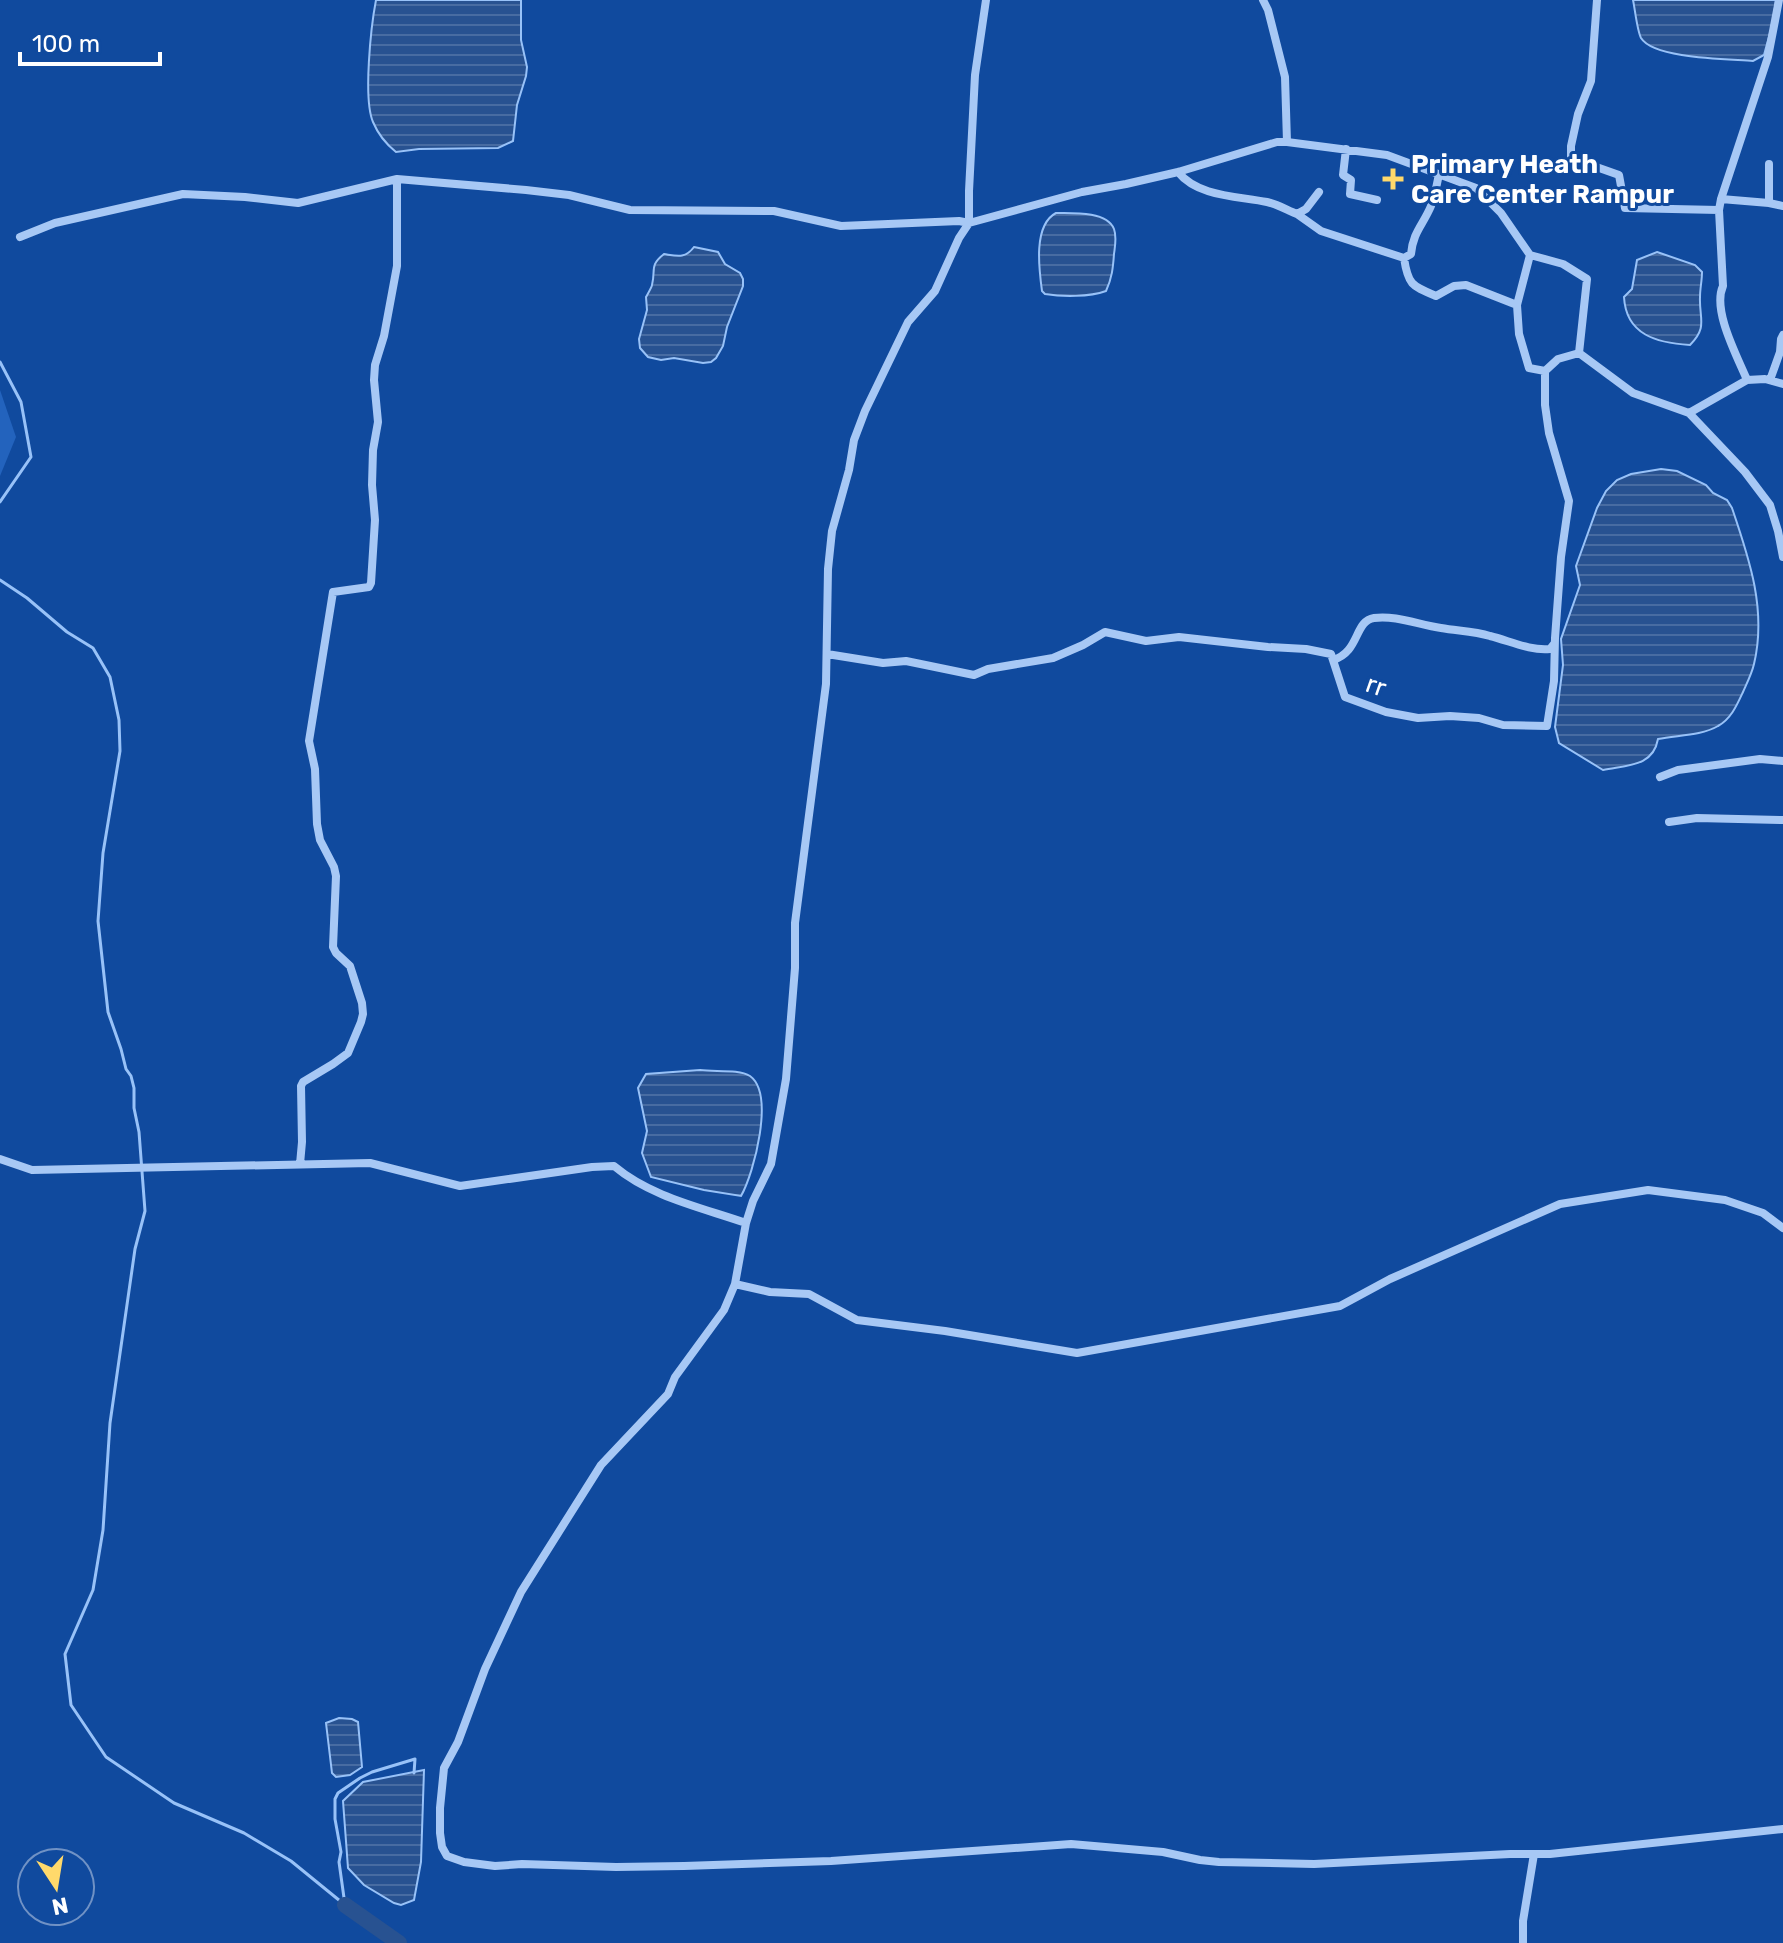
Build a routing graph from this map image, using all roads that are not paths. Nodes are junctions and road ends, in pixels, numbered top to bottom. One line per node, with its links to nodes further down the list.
1 (986, 0): 18 (street)
2 (1263, 0): 5 (street)
3 (1597, 0): 16 (street)
4 (1779, 0): 12 (street)
5 (1287, 142): 6 (street); 8 (street)
6 (1346, 149): 9 (street); 13 (street)
7 (1769, 164): 14 (street)
8 (1178, 172): 17 (street); 18 (street)
9 (1439, 174): 20 (street); 21 (street)
10 (397, 179): 18 (street); 19 (street); 39 (street)
11 (1319, 192): 17 (street)
12 (1721, 199): 14 (street); 16 (street)
13 (1377, 200)
14 (1769, 203): 15 (street)
15 (1783, 206)
16 (1719, 210): 26 (street)
17 (1297, 214): 21 (street)
18 (969, 223): 32 (street)
19 (20, 237)
20 (1530, 255): 22 (street); 24 (street)
21 (1404, 258): 22 (street)
22 (1517, 305): 25 (street)
23 (1783, 335): 27 (street)
24 (1579, 353): 25 (street); 29 (street)
25 (1545, 371): 31 (street, rr)
26 (1747, 380): 27 (street); 29 (street)
27 (1770, 380): 28 (street)
28 (1783, 384)
29 (1689, 413): 30 (street)
30 (1783, 557)
31 (1554, 644): 33 (street); 33 (street, rr)
32 (827, 654): 33 (street); 40 (street)
33 (1333, 660)
34 (1783, 761): 35 (street)
35 (1660, 777)
36 (1783, 820): 37 (street)
37 (1669, 822)
38 (0, 1159): 39 (street)
39 (300, 1164): 40 (street)
40 (746, 1223): 42 (street)
41 (1783, 1228): 42 (street)
42 (735, 1284): 44 (street)
43 (1783, 1829): 44 (street)
44 (1534, 1854): 45 (street)
45 (1523, 1943)

